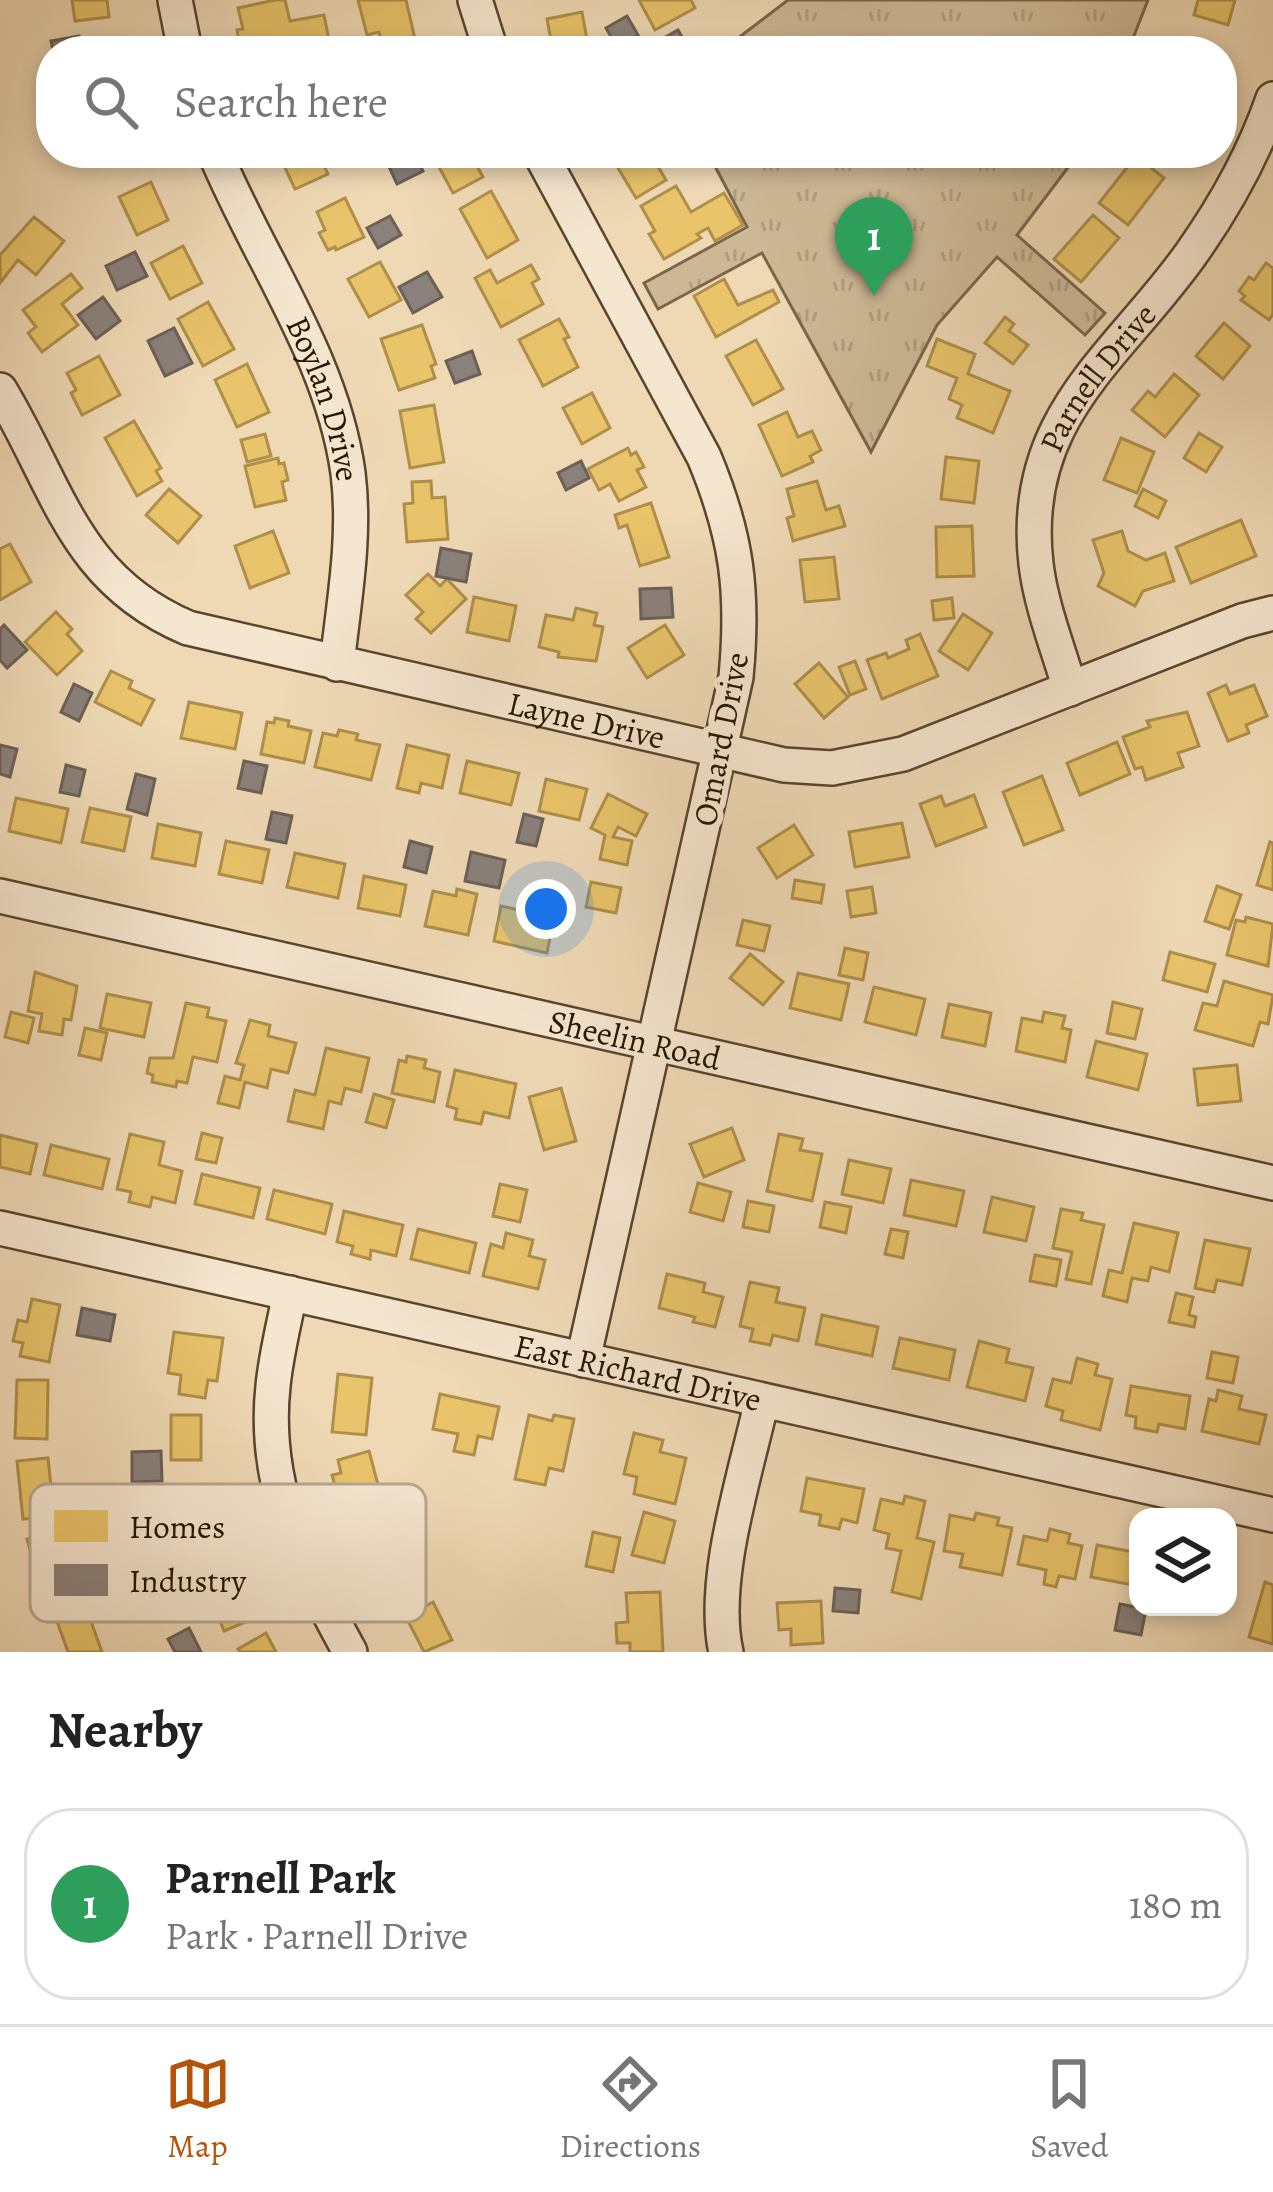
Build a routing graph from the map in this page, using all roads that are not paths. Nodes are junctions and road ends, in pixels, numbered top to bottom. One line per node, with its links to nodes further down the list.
1 (175, 0): 3 (street)
2 (475, 0): 4 (street)
3 (182, 36)
4 (486, 36)
5 (1273, 99): 11 (street, Parnell Drive)
6 (221, 168): 10 (street, Boylan Drive)
7 (548, 168): 12 (street, Omard Drive)
8 (0, 390): 10 (street, Layne Drive)
9 (1273, 613): 11 (street, Layne Drive)
10 (337, 664): 12 (street, Layne Drive)
11 (1070, 689): 12 (street, Layne Drive)
12 (720, 750): 14 (street, Omard Drive)
13 (0, 896): 14 (street, Sheelin Road)
14 (654, 1044): 15 (street, Sheelin Road); 18 (street, Omard Drive)
15 (1273, 1183)
16 (0, 1228): 17 (street, East Richard Drive)
17 (290, 1294): 18 (street, East Richard Drive); 20 (street)
18 (583, 1360): 19 (street, East Richard Drive)
19 (762, 1400): 21 (street, East Richard Drive); 24 (street)
20 (276, 1484)
21 (1273, 1515)
22 (333, 1622): 23 (street)
23 (350, 1652)
24 (726, 1652)

